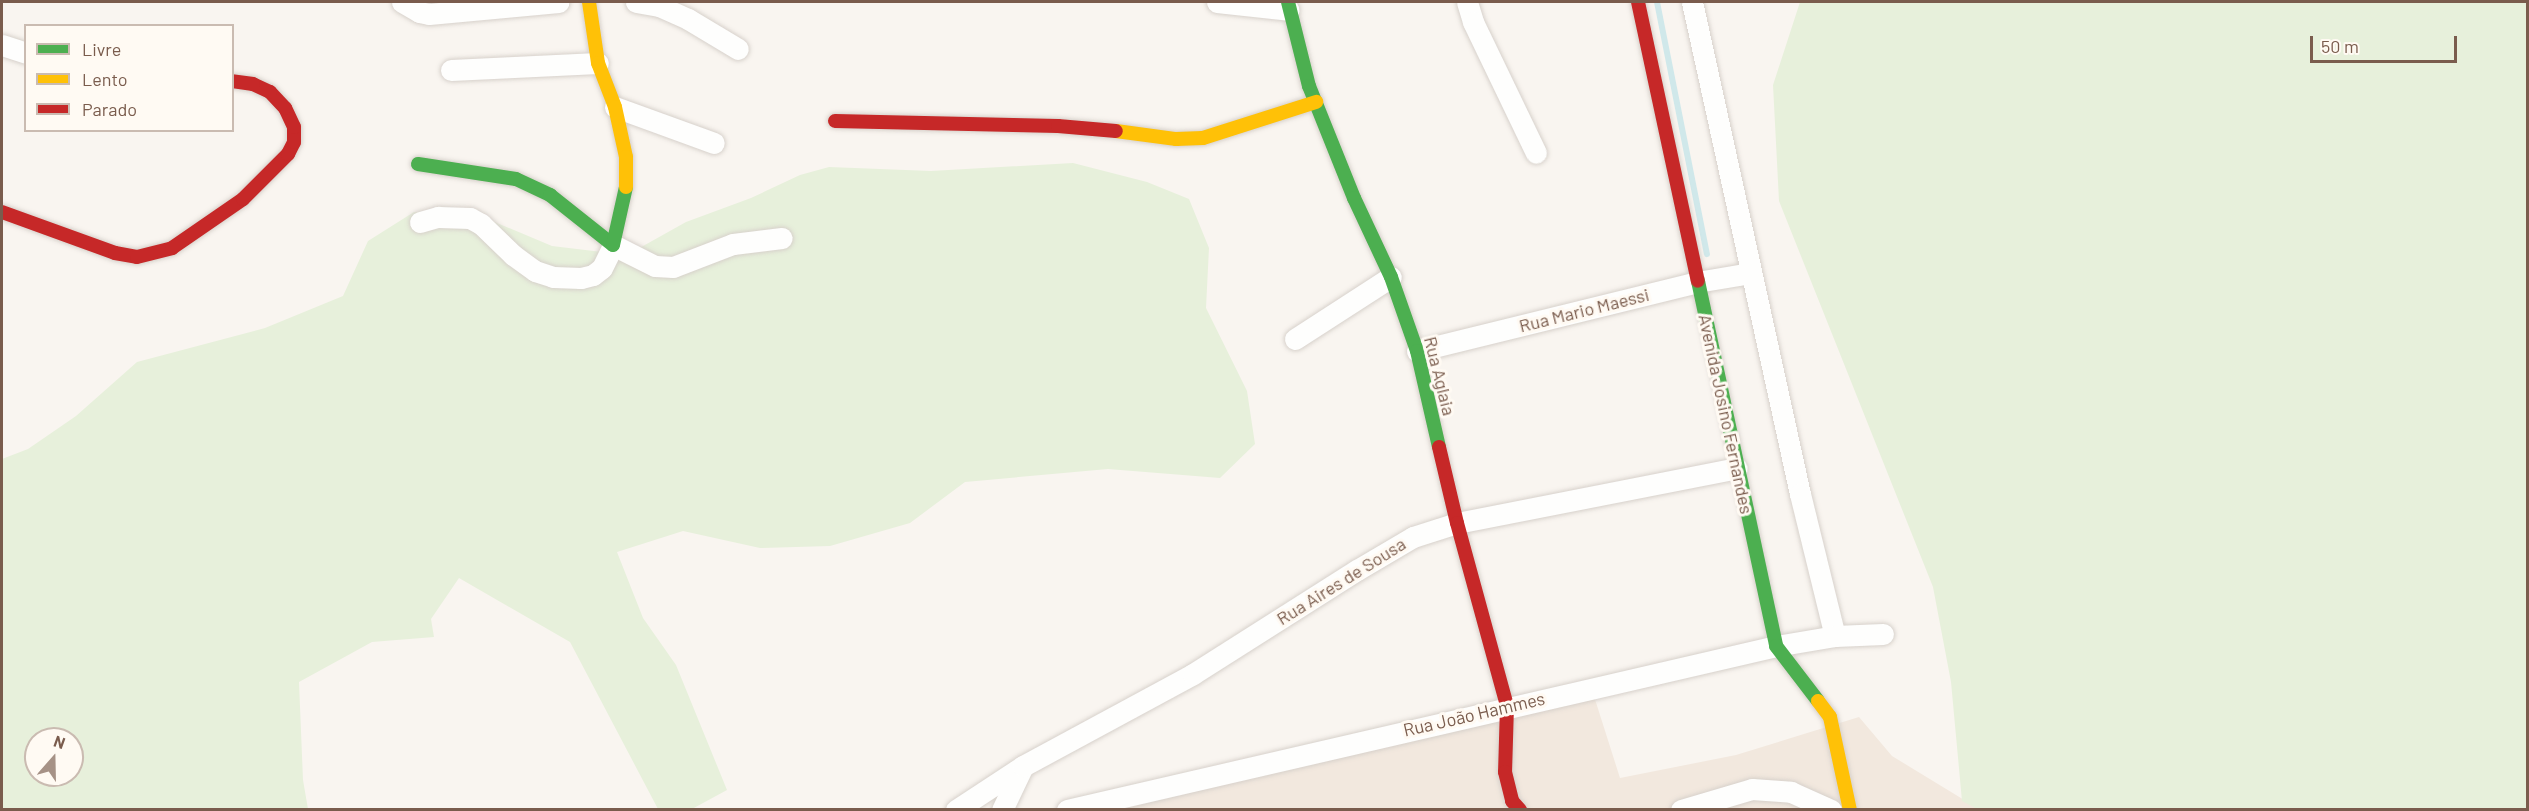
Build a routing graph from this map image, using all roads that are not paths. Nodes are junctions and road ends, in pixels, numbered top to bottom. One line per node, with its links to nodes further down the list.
1 (402, 2): 2 (street)
2 (558, 2)
3 (589, 2): 13 (street)
4 (636, 2): 11 (street)
5 (1217, 2): 9 (street)
6 (1467, 2): 20 (street)
7 (1638, 2): 28 (street, Avenida Josino Fernandes)
8 (1692, 2): 26 (street)
9 (1289, 6): 16 (street, Rua Aglaia)
10 (2, 45): 12 (street)
11 (738, 49)
12 (24, 52)
13 (598, 63): 14 (street); 17 (street)
14 (451, 70)
15 (234, 81): 22 (street)
16 (1316, 102): 18 (street); 27 (street, Rua Aglaia)
17 (615, 107): 19 (street); 25 (street)
18 (835, 121)
19 (714, 143)
20 (1536, 153)
21 (418, 164): 25 (street)
22 (2, 212)
23 (420, 222): 25 (street)
24 (782, 238): 25 (street)
25 (613, 245)
26 (1751, 273): 28 (street, Rua Mario Maessi); 34 (street)
27 (1391, 277): 29 (street); 30 (street, Rua Aglaia)
28 (1697, 282): 30 (street, Rua Mario Maessi); 31 (street, Avenida Josino Fernandes)
29 (1295, 339)
30 (1417, 351): 32 (street, Rua Aglaia)
31 (1737, 468): 32 (street, Rua Aires de Sousa); 35 (street, Avenida Josino Fernandes)
32 (1457, 523): 36 (street, Rua Aglaia); 37 (street, Rua Aires de Sousa)
33 (1883, 634): 34 (street, Rua João Hammes)
34 (1834, 636): 35 (street, Rua João Hammes)
35 (1776, 646): 36 (street, Rua João Hammes); 44 (street, Avenida Josino Fernandes)
36 (1507, 706): 40 (street, Rua João Hammes); 41 (street, Rua Aglaia)
37 (1023, 766): 38 (street, Rua Aires de Sousa); 39 (street)
38 (956, 810)
39 (1002, 810)
40 (1067, 810)
41 (1520, 810)
42 (1681, 810): 43 (street)
43 (1831, 810)
44 (1850, 810)

